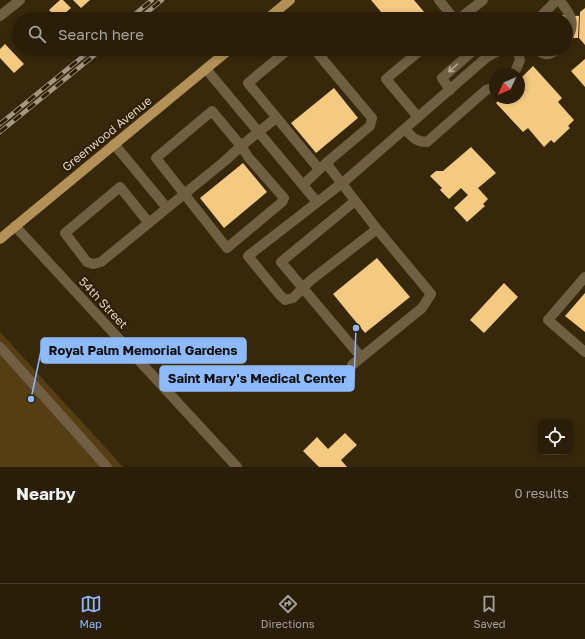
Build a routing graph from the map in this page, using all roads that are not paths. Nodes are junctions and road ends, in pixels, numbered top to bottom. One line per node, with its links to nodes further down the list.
1 (20, 0): 11 (street)
2 (290, 0): 6 (main road)
3 (439, 0): 7 (street)
4 (483, 0): 8 (street)
5 (558, 0): 9 (street); 10 (street)
6 (275, 12)
7 (448, 12)
8 (468, 12)
9 (545, 12)
10 (569, 12)
11 (0, 16)
12 (222, 56): 20 (main road, Greenwood Avenue)
13 (281, 56): 24 (street)
14 (320, 56): 29 (street)
15 (414, 56): 23 (street)
16 (467, 56): 22 (street, one-way to 22)
17 (489, 56): 22 (street)
18 (519, 56): 19 (street)
19 (517, 68)
20 (206, 69): 26 (street); 27 (main road, Greenwood Avenue)
21 (489, 89): 25 (street)
22 (450, 90): 23 (street)
23 (418, 117): 25 (street)
24 (276, 118): 26 (street); 29 (street)
25 (405, 129): 30 (street)
26 (258, 133): 28 (street); 31 (street)
27 (114, 144): 35 (street); 37 (main road, Greenwood Avenue)
28 (241, 146): 32 (street); 32 (street); 32 (street)
29 (322, 166): 30 (street); 31 (street)
30 (341, 184): 33 (street); 34 (street)
31 (303, 185): 34 (street)
32 (184, 193): 35 (street)
33 (355, 201): 38 (street); 41 (street)
34 (317, 202): 41 (street)
35 (167, 208): 36 (street)
36 (149, 223): 36 (street)
37 (15, 226): 39 (main road, Greenwood Avenue); 47 (street, 54th Street)
38 (377, 229): 41 (street); 44 (street)
39 (0, 239)
40 (585, 277): 43 (street)
41 (303, 289): 44 (street)
42 (0, 347): 46 (street)
43 (585, 352)
44 (361, 357): 45 (street)
45 (352, 365)
46 (107, 467)
47 (237, 467)

